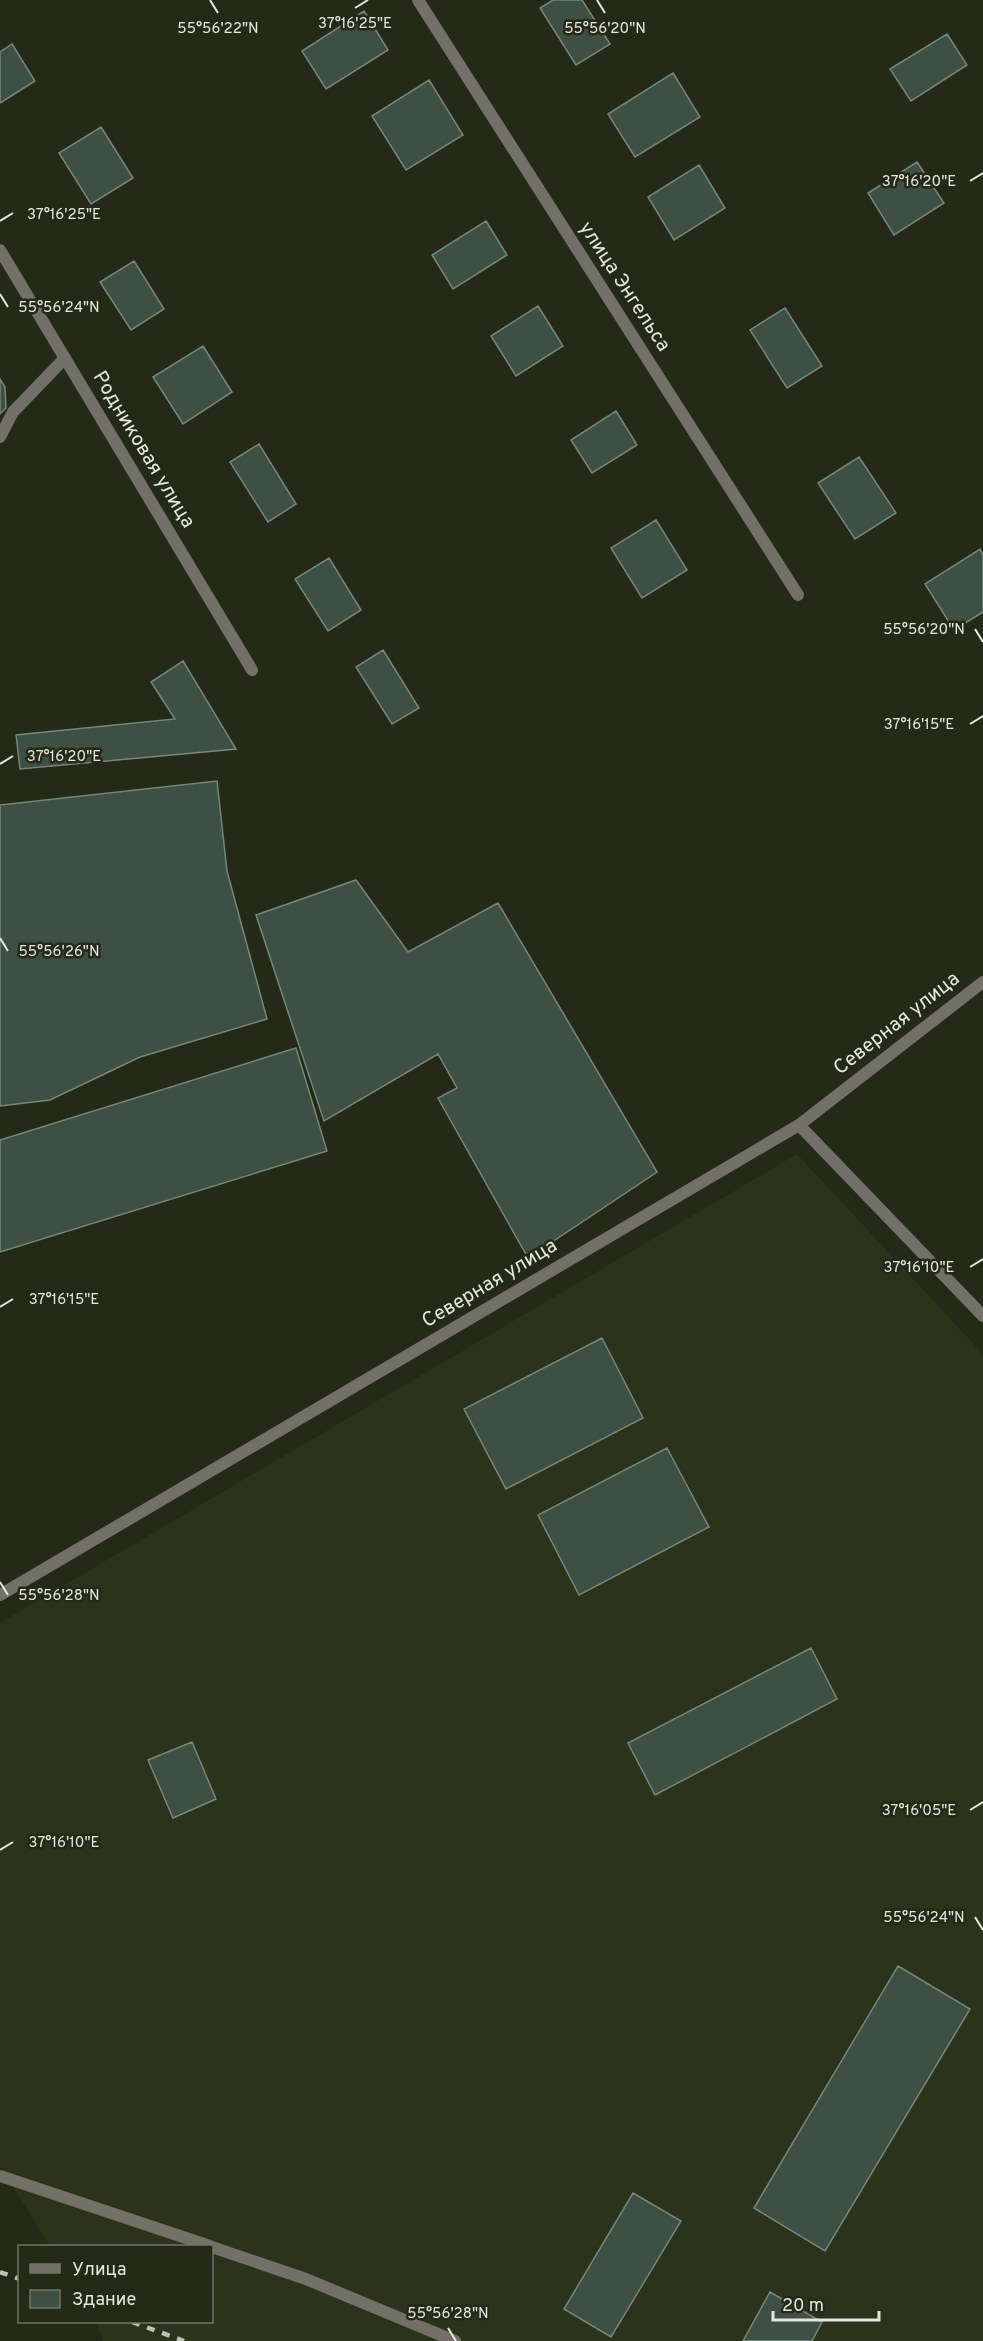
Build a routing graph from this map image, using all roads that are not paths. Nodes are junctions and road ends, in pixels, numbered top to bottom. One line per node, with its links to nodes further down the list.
1 (418, 0): 5 (street, улица Энгельса)
2 (0, 250): 3 (street, Родниковая улица)
3 (65, 358): 4 (street); 6 (street, Родниковая улица)
4 (0, 437)
5 (798, 595)
6 (252, 670)
7 (983, 982): 8 (street, Северная улица)
8 (799, 1125): 9 (street); 10 (street, Северная улица)
9 (983, 1316)
10 (0, 1595)
11 (0, 2176): 12 (street)
12 (205, 2245)
13 (213, 2248): 14 (street)
14 (455, 2341)

